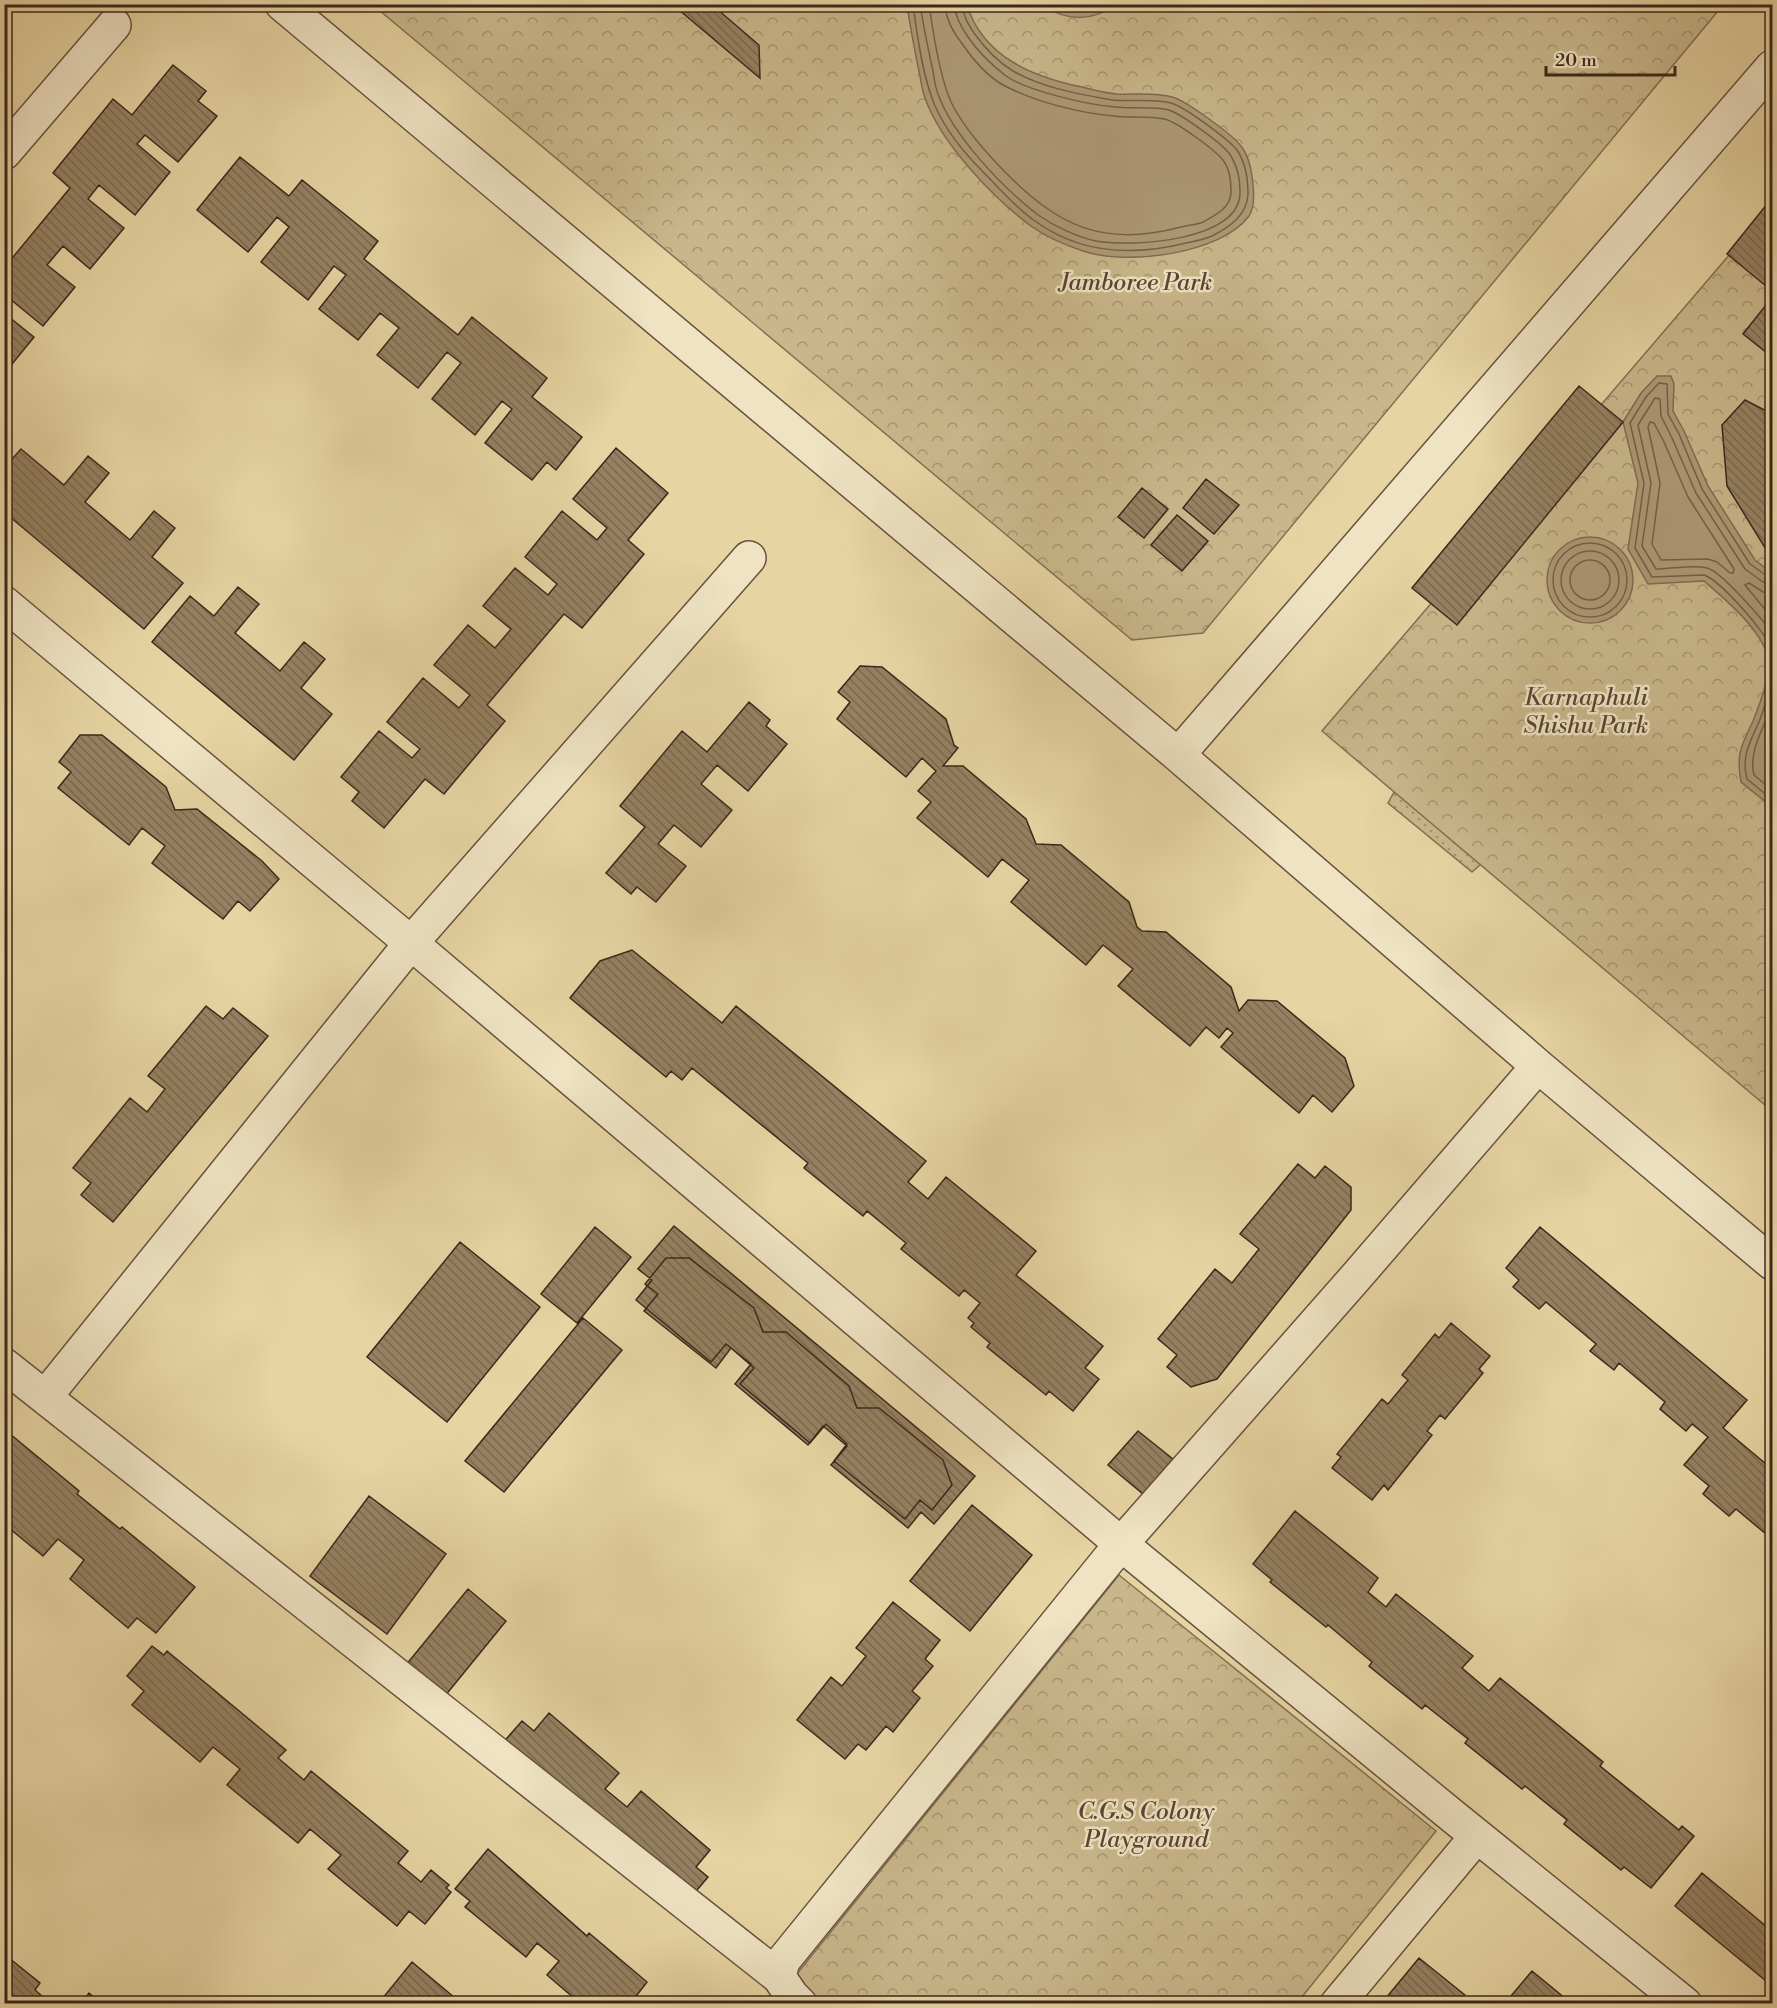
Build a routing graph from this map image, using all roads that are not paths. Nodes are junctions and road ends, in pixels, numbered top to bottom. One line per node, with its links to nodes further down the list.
1 (282, 4): 7 (street)
2 (114, 25): 4 (street)
3 (1773, 67): 7 (street)
4 (4, 153)
5 (749, 558): 8 (street)
6 (4, 603): 8 (street)
7 (1178, 755): 9 (street)
8 (411, 943): 12 (street); 13 (street)
9 (1538, 1066): 10 (street); 13 (street)
10 (1773, 1263)
11 (4, 1365): 12 (street)
12 (45, 1397): 15 (street)
13 (1120, 1544): 14 (street); 15 (street)
14 (1477, 1836): 17 (street); 18 (street)
15 (778, 1977): 16 (street)
16 (801, 2004)
17 (1337, 2004)
18 (1685, 2004)

